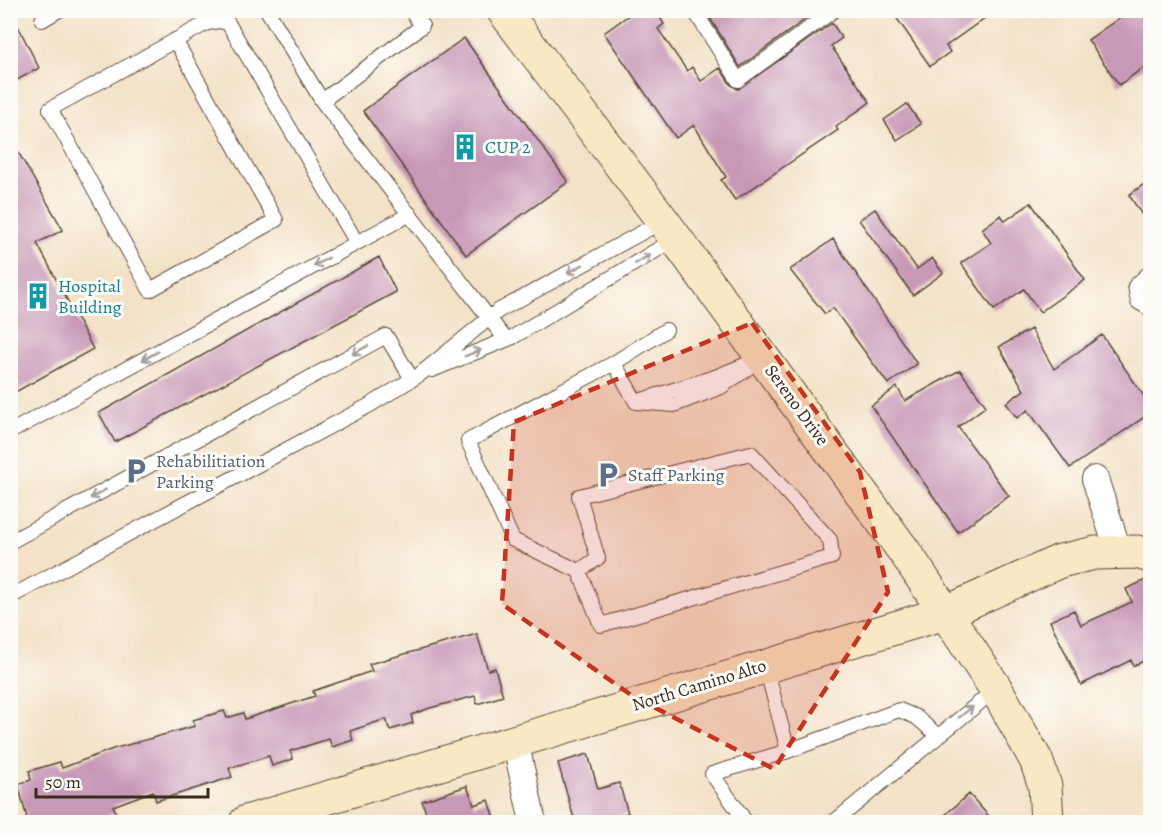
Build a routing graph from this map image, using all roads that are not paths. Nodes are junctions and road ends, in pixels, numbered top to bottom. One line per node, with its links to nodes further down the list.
1 (59, 10): 7 (lane)
2 (267, 10): 9 (lane)
3 (411, 10): 9 (lane)
4 (503, 10): 11 (street, Sereno Drive)
5 (694, 10): 6 (lane)
6 (834, 10)
7 (42, 20)
8 (175, 40): 8 (lane); 12 (lane)
9 (322, 100): 10 (lane)
10 (410, 214): 12 (lane); 15 (lane)
11 (669, 230): 15 (lane, one-way to 15); 17 (lane, one-way to 11); 18 (street, Sereno Drive)
12 (357, 243): 21 (lane, one-way to 21)
13 (1150, 272): 14 (lane)
14 (1150, 309)
15 (489, 318): 17 (lane); 20 (lane)
16 (666, 330): 19 (lane)
17 (506, 340): 20 (lane, one-way to 17)
18 (762, 358): 19 (lane); 27 (street, Sereno Drive)
19 (614, 363): 25 (lane)
20 (416, 377): 23 (lane, one-way to 23); 26 (lane)
21 (10, 432)
22 (1095, 479): 24 (street)
23 (10, 542)
24 (1135, 554): 27 (street, North Camino Alto)
25 (579, 571): 25 (lane)
26 (10, 597)
27 (945, 613): 28 (street, North Camino Alto); 29 (street, Sereno Drive)
28 (765, 665): 31 (street, North Camino Alto); 32 (lane)
29 (996, 688): 30 (lane, one-way to 29); 37 (street, Sereno Drive)
30 (937, 735): 32 (lane); 36 (lane)
31 (515, 741): 33 (street, North Camino Alto); 34 (street)
32 (788, 751): 35 (lane)
33 (246, 822)
34 (533, 822)
35 (746, 822)
36 (834, 822)
37 (1047, 822)

